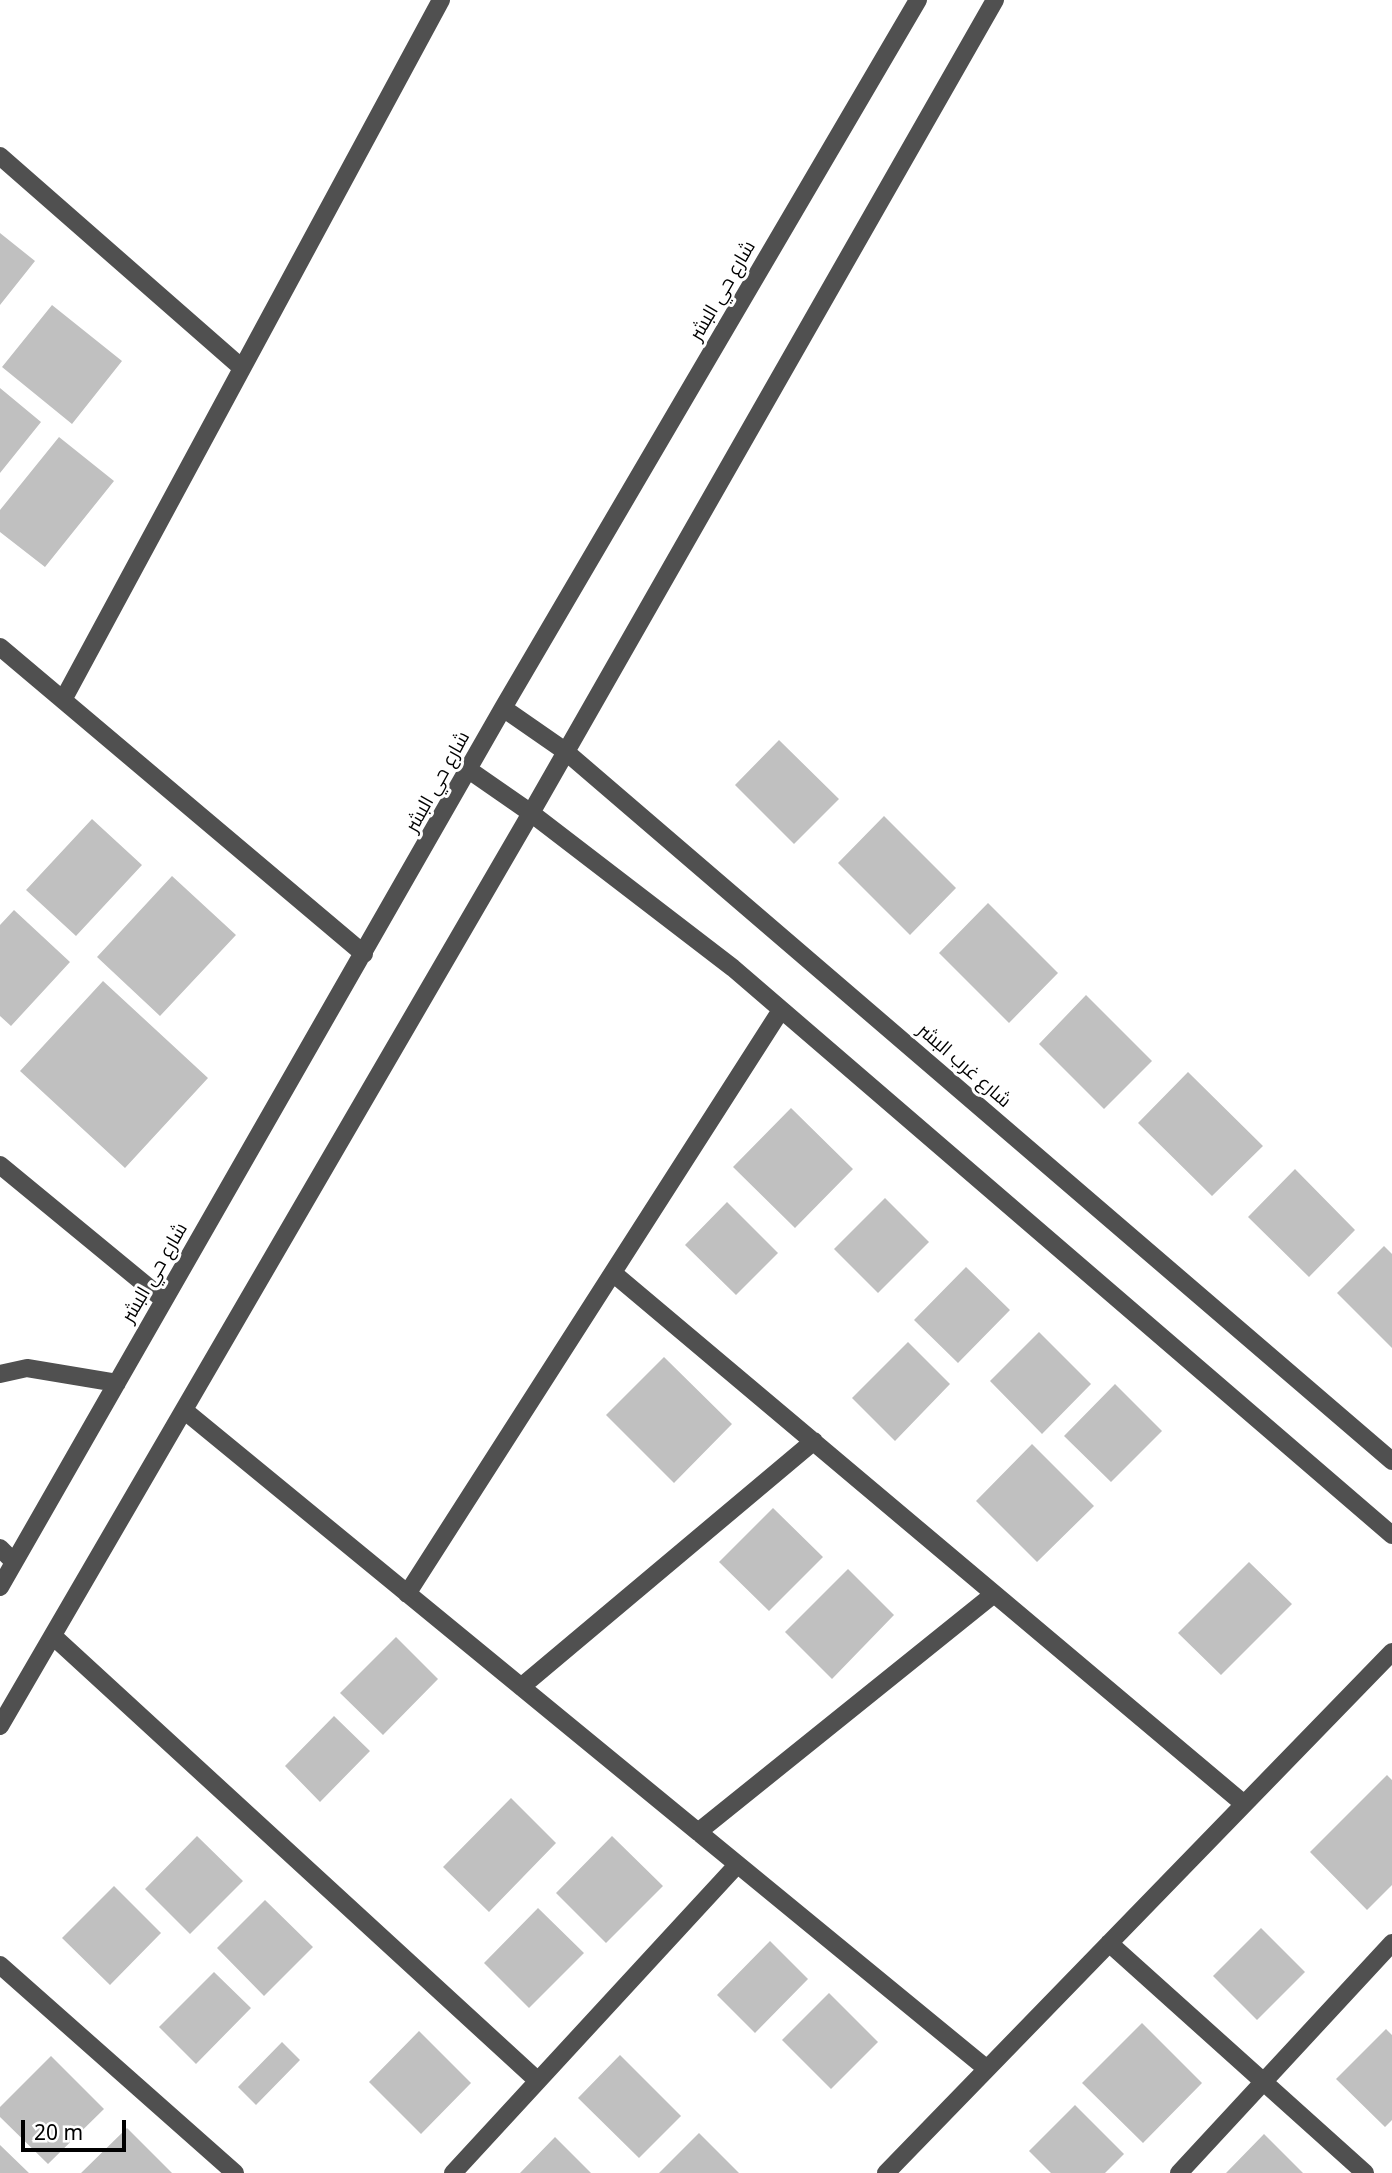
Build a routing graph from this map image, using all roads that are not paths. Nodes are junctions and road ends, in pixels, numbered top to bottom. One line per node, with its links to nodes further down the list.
1 (441, 0): 5 (street)
2 (918, 0): 8 (street, شارع حي البشر)
3 (995, 0): 9 (street)
4 (0, 156): 5 (street)
5 (242, 368): 7 (street)
6 (0, 647): 7 (street)
7 (62, 700): 12 (street)
8 (503, 708): 9 (street, شارع غرب البشر); 10 (street, شارع حي البشر)
9 (565, 751): 11 (street); 21 (street, شارع غرب البشر)
10 (469, 770): 11 (street); 12 (street, شارع حي البشر)
11 (531, 813): 13 (street); 19 (street)
12 (364, 954): 16 (street, شارع حي البشر)
13 (781, 1010): 15 (street); 22 (street)
14 (0, 1165): 16 (street)
15 (612, 1273): 20 (street); 26 (street)
16 (164, 1300): 18 (street, شارع حي البشر)
17 (0, 1374): 18 (street)
18 (117, 1382): 24 (street, شارع حي البشر)
19 (184, 1411): 26 (street); 28 (street)
20 (814, 1441): 27 (street); 30 (street)
21 (1392, 1461)
22 (1392, 1535)
23 (0, 1548): 24 (street)
24 (14, 1562): 25 (street, شارع حي البشر)
25 (0, 1587)
26 (407, 1594): 30 (street)
27 (994, 1594): 32 (street); 33 (street)
28 (53, 1636): 31 (street); 39 (street)
29 (1392, 1652): 32 (street)
30 (521, 1687): 33 (street)
31 (0, 1726)
32 (1244, 1804): 35 (street)
33 (698, 1832): 34 (street)
34 (737, 1865): 38 (street); 39 (street)
35 (1109, 1943): 38 (street); 40 (street)
36 (1392, 1943): 40 (street)
37 (0, 1965): 41 (street)
38 (987, 2069): 43 (street)
39 (538, 2081): 42 (street)
40 (1264, 2081): 44 (street); 45 (street)
41 (235, 2173)
42 (453, 2173)
43 (886, 2173)
44 (1179, 2173)
45 (1365, 2173)

